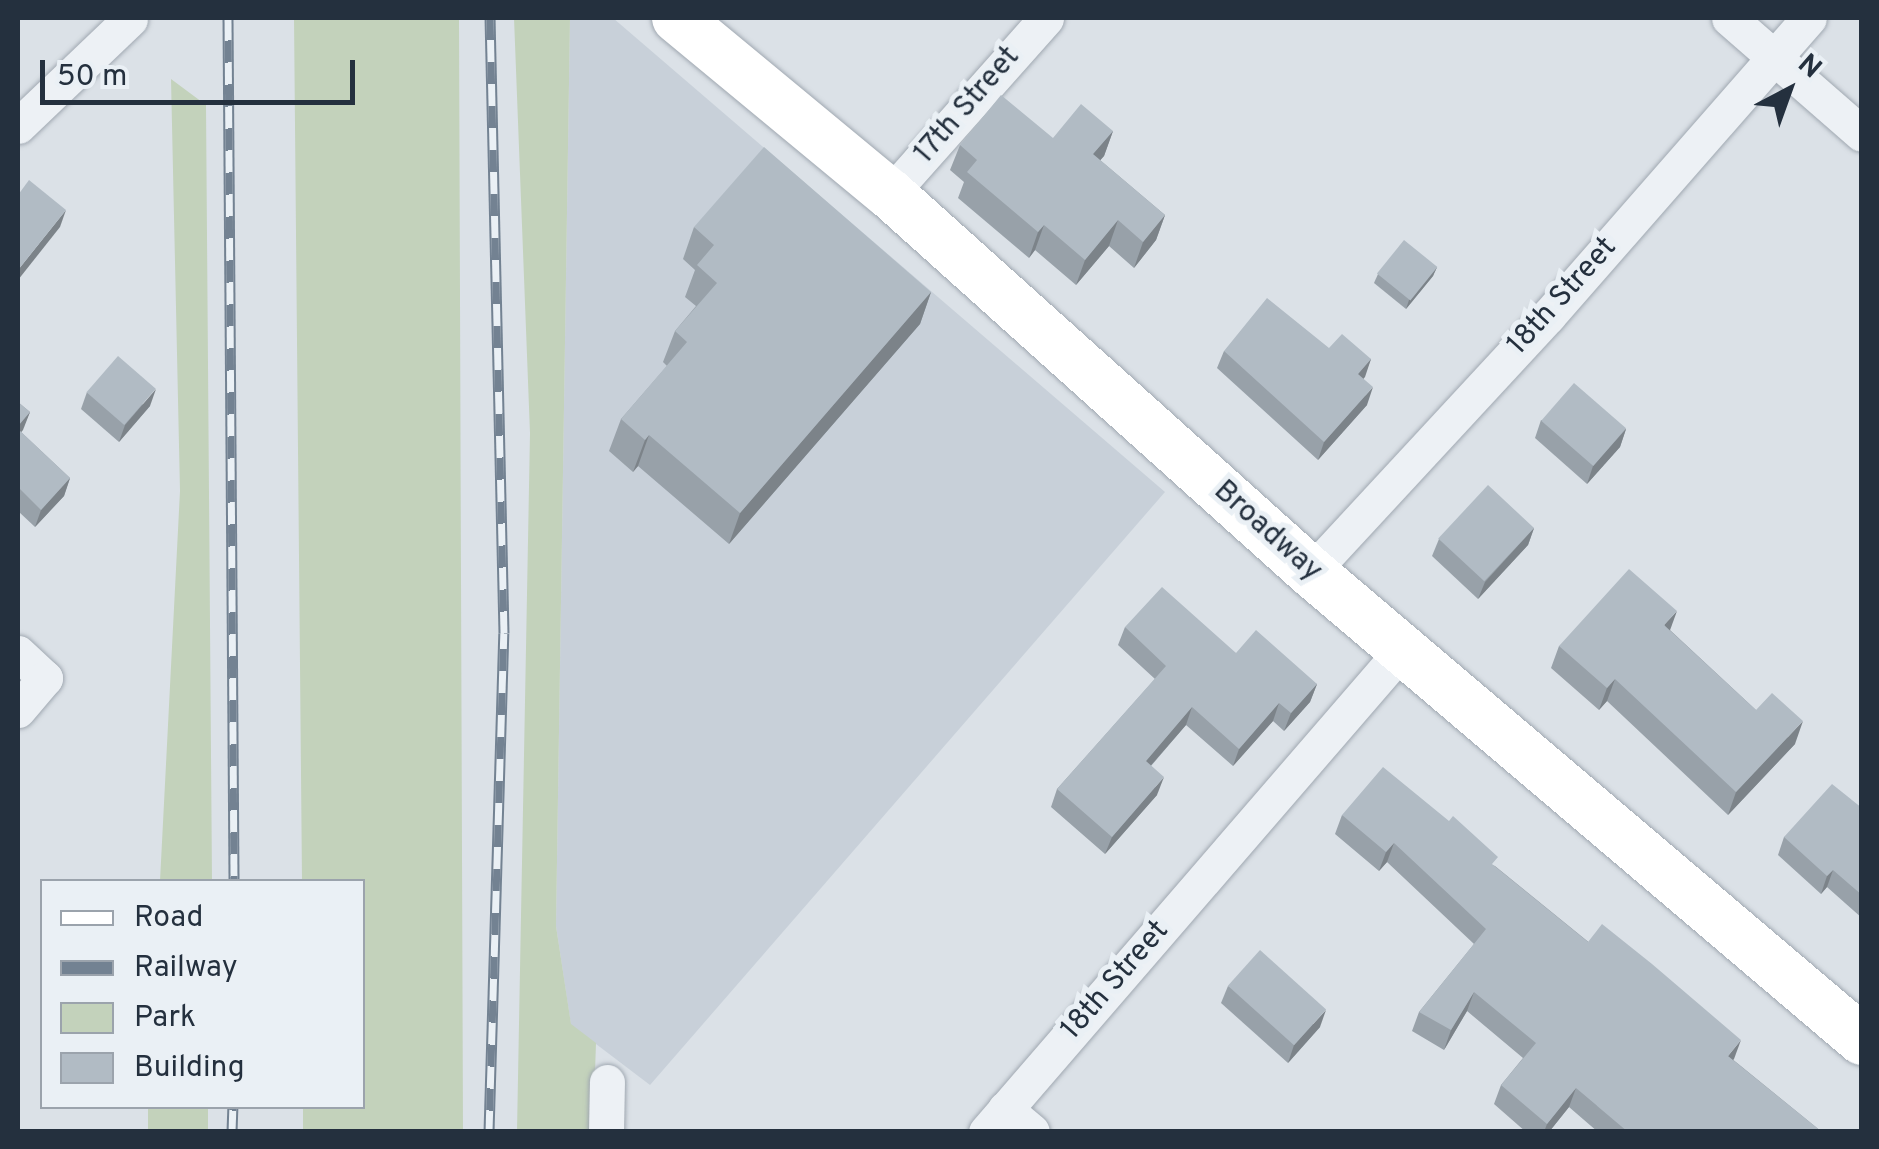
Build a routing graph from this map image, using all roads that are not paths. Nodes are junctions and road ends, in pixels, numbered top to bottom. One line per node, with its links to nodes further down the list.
1 (677, 18): 9 (main road, Broadway)
2 (1046, 18): 9 (street, 17th Street)
3 (1729, 18): 6 (street)
4 (1809, 18): 6 (street, 18th Street)
5 (130, 19): 7 (street)
6 (1774, 57): 8 (street); 10 (street, 18th Street)
7 (18, 126)
8 (1862, 134)
9 (890, 194): 10 (main road, Broadway)
10 (1311, 572): 11 (main road, Broadway)
11 (1402, 649): 14 (main road, Broadway); 16 (street, 18th Street)
12 (18, 653): 13 (street)
13 (18, 710)
14 (1862, 1040)
15 (607, 1082): 17 (street)
16 (1008, 1124)
17 (606, 1132)

